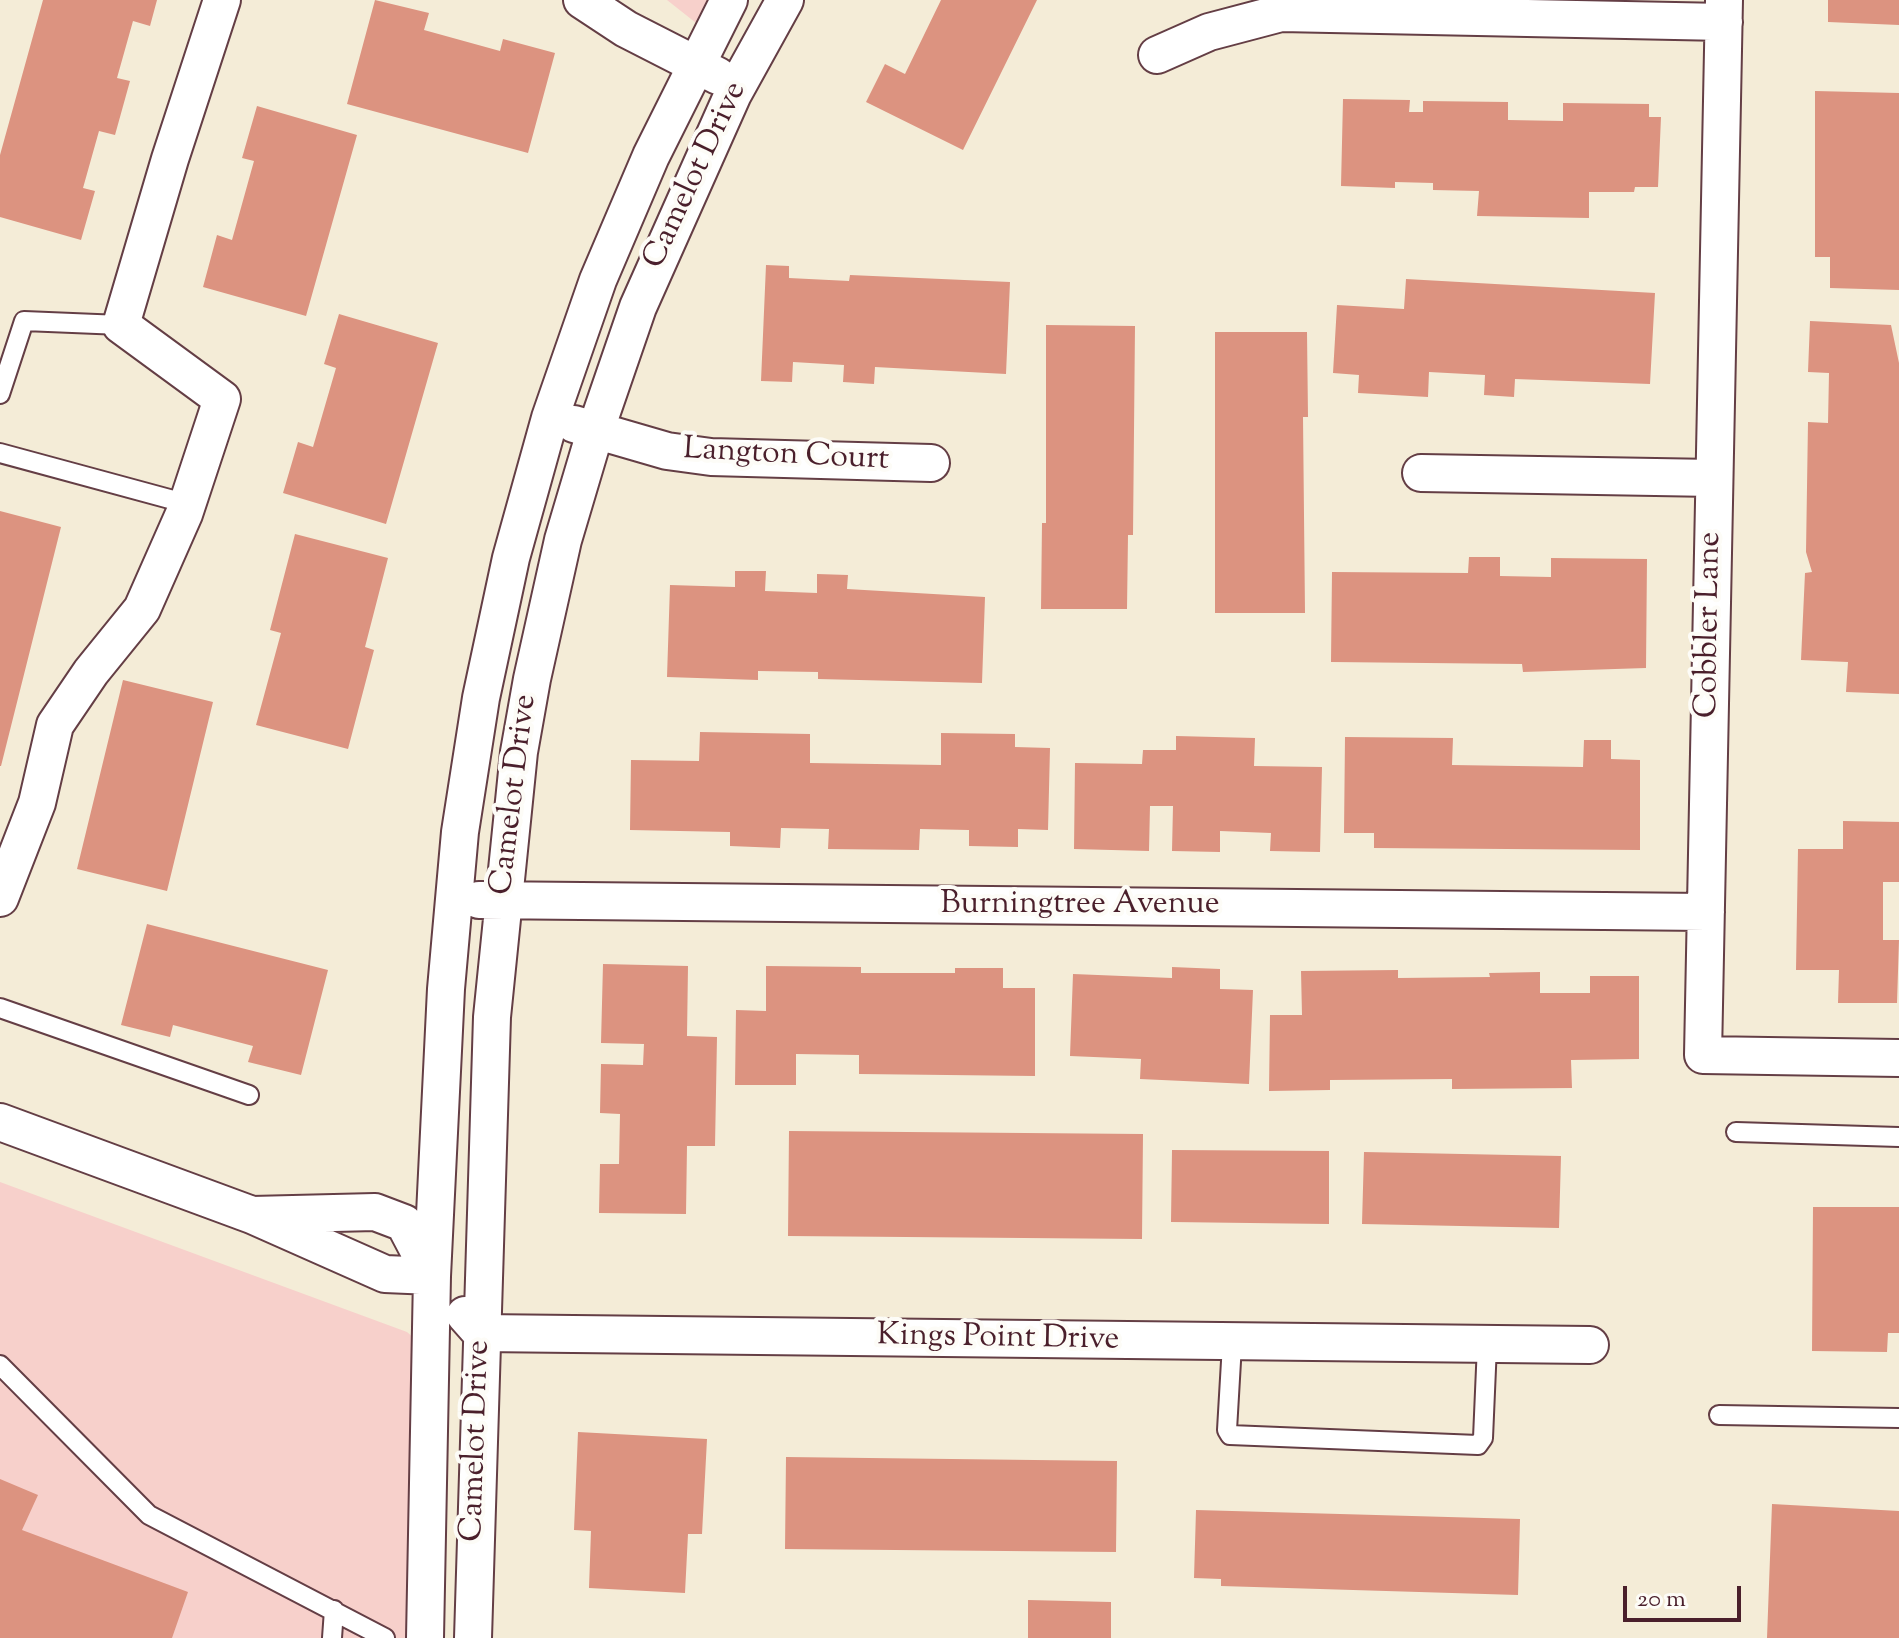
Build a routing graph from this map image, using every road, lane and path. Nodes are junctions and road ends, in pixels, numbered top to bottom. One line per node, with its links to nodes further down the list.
1 (222, 0): 9 (street)
2 (582, 0): 7 (street)
3 (729, 0): 7 (street, Camelot Drive)
4 (785, 0): 8 (street, Camelot Drive)
5 (1724, 11): 6 (street); 16 (street, Cobbler Lane)
6 (1157, 55)
7 (696, 64): 8 (street); 11 (street, Camelot Drive)
8 (737, 86): 12 (street, Camelot Drive)
9 (121, 325): 10 (lane); 17 (street)
10 (0, 394)
11 (550, 418): 12 (street, Langton Court); 19 (street, Camelot Drive)
12 (596, 429): 14 (street, Langton Court); 21 (street, Camelot Drive)
13 (0, 453): 17 (lane)
14 (931, 463)
15 (1421, 473): 16 (street)
16 (1714, 478): 22 (street, Cobbler Lane)
17 (188, 504): 18 (street)
18 (9, 850): 20 (street)
19 (454, 897): 21 (street, Burningtree Avenue); 30 (street, Camelot Drive)
20 (0, 898)
21 (502, 902): 22 (street, Burningtree Avenue); 31 (street, Camelot Drive)
22 (1706, 912): 24 (street, Cobbler Lane)
23 (0, 1008): 25 (lane)
24 (1899, 1058)
25 (249, 1095)
26 (0, 1122): 29 (street)
27 (1736, 1132): 28 (lane)
28 (1899, 1137)
29 (252, 1215): 30 (street); 30 (street)
30 (432, 1276): 31 (street); 41 (street, Camelot Drive)
31 (481, 1333): 32 (street, Kings Point Drive); 42 (street, Camelot Drive)
32 (1232, 1344): 33 (street, Kings Point Drive); 33 (lane)
33 (1487, 1345): 34 (street, Kings Point Drive)
34 (1590, 1345)
35 (0, 1365): 38 (lane)
36 (1719, 1415): 37 (lane)
37 (1899, 1418)
38 (334, 1610): 39 (lane); 40 (lane)
39 (332, 1638)
40 (385, 1638)
41 (425, 1638)
42 (473, 1638)

